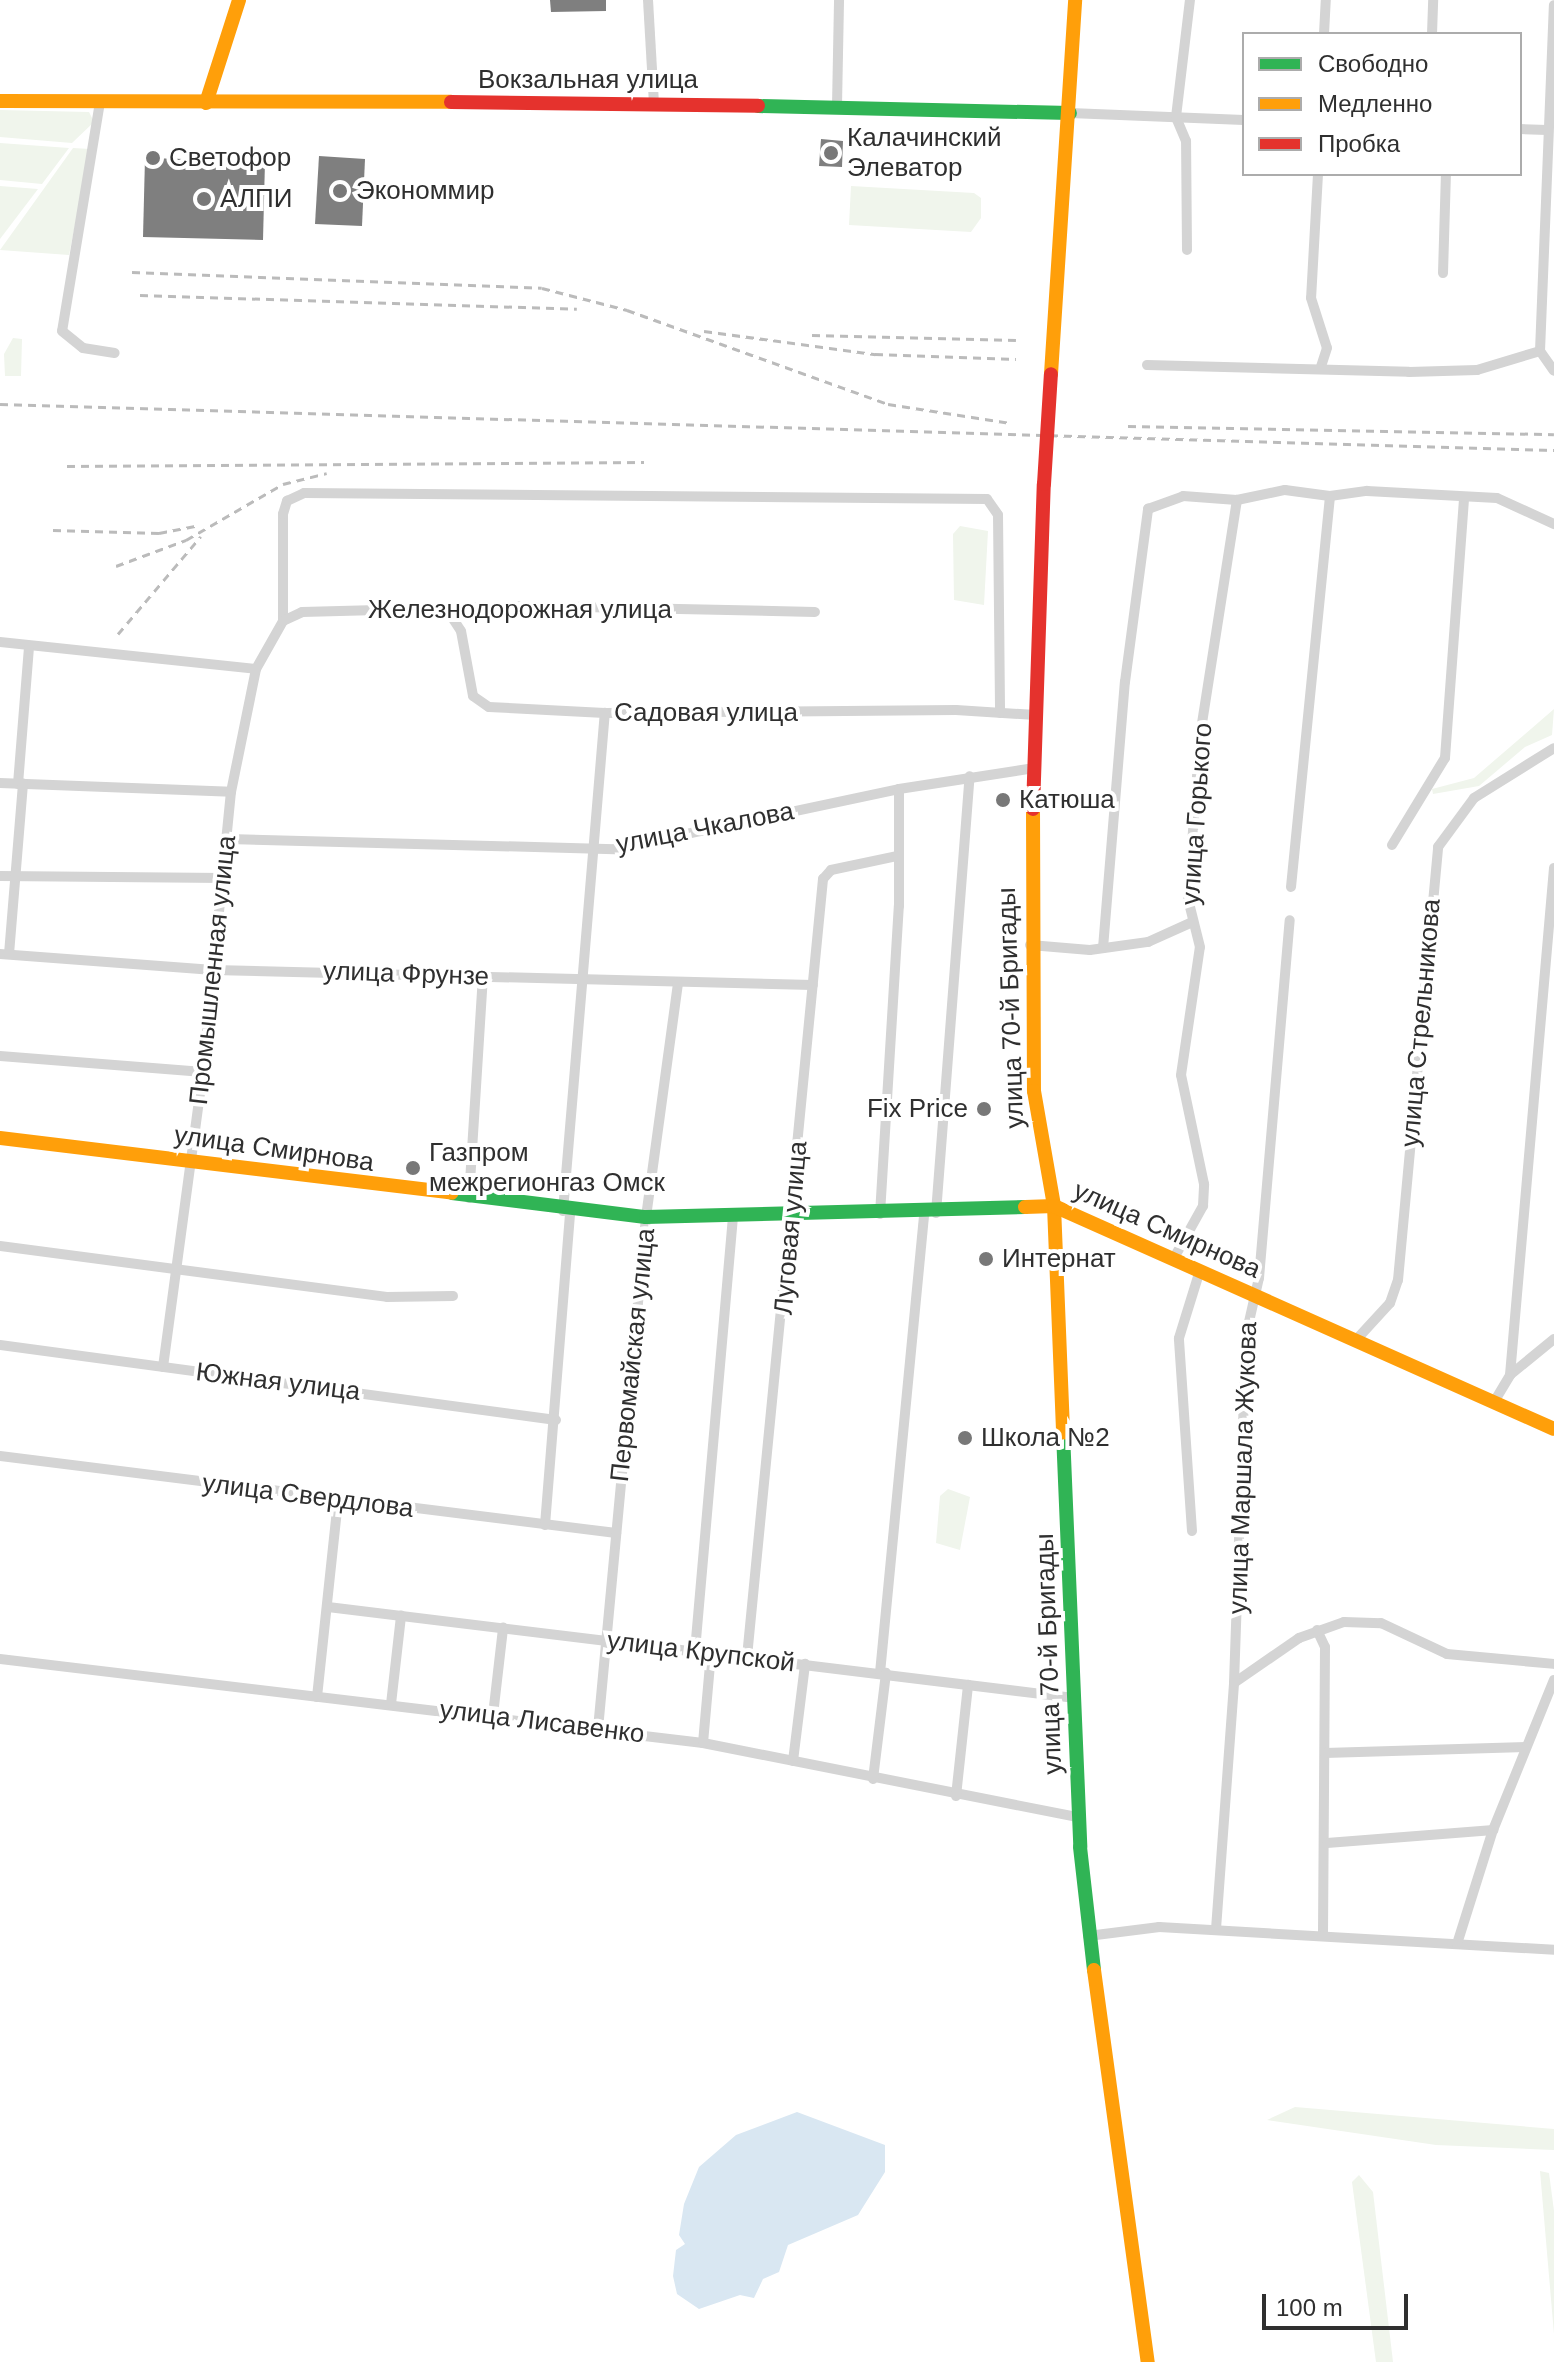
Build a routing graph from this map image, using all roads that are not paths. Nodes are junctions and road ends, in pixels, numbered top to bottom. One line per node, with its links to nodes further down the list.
1 (239, 0): 13 (main road)
2 (648, 0): 14 (street)
3 (839, 0): 15 (street)
4 (1075, 0): 16 (main road, улица 70-й Бригады)
5 (1190, 0): 17 (street)
6 (1326, 0): 9 (street)
7 (1433, 0): 10 (street)
8 (1554, 5): 20 (street)
9 (1324, 32)
10 (1432, 32)
11 (0, 101): 12 (main road, Вокзальная улица)
12 (100, 102): 13 (main road, Вокзальная улица); 26 (street)
13 (206, 103): 14 (main road, Вокзальная улица)
14 (654, 103): 15 (main road, Вокзальная улица)
15 (837, 106): 16 (main road, Вокзальная улица)
16 (1070, 113): 17 (street, Вокзальная улица); 42 (main road, улица 70-й Бригады, bridge)
17 (1176, 117): 18 (street, Вокзальная улица); 23 (street)
18 (1242, 120)
19 (1522, 129): 20 (street)
20 (1547, 130): 25 (street)
21 (1318, 176): 28 (street)
22 (1446, 176): 24 (street)
23 (1187, 250)
24 (1443, 273)
25 (1540, 351): 28 (street); 29 (street)
26 (115, 353)
27 (1147, 365): 28 (street)
28 (1320, 369)
29 (1554, 371)
30 (1330, 496): 31 (street); 32 (street); 58 (street)
31 (1464, 499): 33 (street); 51 (street)
32 (1237, 500): 60 (street, улица Горького); 62 (street)
33 (1554, 524)
34 (446, 608): 35 (street, Железнодорожная улица); 36 (street, Железнодорожная улица); 40 (street, Садовая улица)
35 (815, 612)
36 (283, 621): 39 (street); 41 (street)
37 (0, 642): 38 (street)
38 (29, 646): 39 (street); 47 (street)
39 (256, 669): 49 (street, Промышленная улица)
40 (605, 713): 41 (street, Садовая улица); 52 (street)
41 (1000, 713): 42 (street, Садовая улица)
42 (1036, 715): 44 (main road, улица 70-й Бригады)
43 (1554, 748): 88 (street, улица Стрельникова)
44 (1034, 768): 45 (street, улица Чкалова); 61 (main road, улица 70-й Бригады)
45 (970, 776): 48 (street, улица Чкалова); 76 (street)
46 (0, 783): 47 (street)
47 (20, 784): 49 (street); 56 (street)
48 (899, 789): 52 (street, улица Чкалова); 53 (street)
49 (231, 792): 50 (street, Промышленная улица)
50 (228, 839): 52 (street, улица Чкалова); 57 (street, Промышленная улица)
51 (1392, 845)
52 (598, 848): 66 (street)
53 (897, 856): 68 (street, Луговая улица); 77 (street)
54 (1554, 868): 91 (street)
55 (0, 876): 56 (street)
56 (14, 876): 57 (street); 63 (street)
57 (224, 878): 64 (street, Промышленная улица)
58 (1291, 887)
59 (1290, 920): 85 (street, улица Маршала Жукова)
60 (1190, 923): 62 (street); 82 (street, улица Горького)
61 (1030, 945): 62 (street); 74 (main road, улица 70-й Бригады)
62 (1103, 948)
63 (4, 954): 64 (street, улица Фрунзе)
64 (213, 970): 65 (street, улица Фрунзе); 70 (street, Промышленная улица)
65 (483, 977): 66 (street, улица Фрунзе); 73 (street)
66 (583, 981): 67 (street, улица Фрунзе); 75 (street)
67 (678, 982): 68 (street, улица Фрунзе); 79 (street, Первомайская улица)
68 (813, 985): 78 (street, Луговая улица)
69 (0, 1056): 70 (street)
70 (203, 1072): 72 (street, Промышленная улица)
71 (0, 1138): 72 (main road, улица Смирнова)
72 (192, 1162): 73 (main road, улица Смирнова); 83 (street, Промышленная улица)
73 (469, 1199): 75 (main road, улица Смирнова)
74 (1054, 1206): 76 (main road, улица Смирнова); 82 (main road, улица Смирнова); 116 (main road, улица 70-й Бригады)
75 (567, 1211): 79 (main road, улица Смирнова); 93 (street)
76 (930, 1213): 77 (main road, улица Смирнова); 111 (street)
77 (880, 1214): 78 (main road, улица Смирнова)
78 (793, 1216): 80 (main road, улица Смирнова); 107 (street, Луговая улица)
79 (646, 1217): 80 (main road, улица Смирнова); 99 (street, Первомайская улица)
80 (733, 1218): 105 (street)
81 (0, 1246): 83 (street)
82 (1174, 1258): 84 (main road, улица Смирнова)
83 (179, 1267): 86 (street); 90 (street, Промышленная улица)
84 (1200, 1270): 85 (main road, улица Смирнова); 98 (street)
85 (1255, 1295): 88 (main road, улица Смирнова); 113 (street, улица Маршала Жукова)
86 (453, 1296)
87 (1554, 1339): 91 (street)
88 (1356, 1340): 92 (main road, улица Смирнова)
89 (0, 1345): 90 (street, Южная улица)
90 (163, 1367): 93 (street, Южная улица)
91 (1510, 1375): 92 (street)
92 (1494, 1402): 94 (main road, улица Смирнова)
93 (556, 1420): 97 (street)
94 (1554, 1429)
95 (0, 1456): 96 (street, улица Свердлова)
96 (338, 1500): 97 (street, улица Свердлова); 100 (street)
97 (545, 1525): 99 (street, улица Свердлова)
98 (1192, 1531)
99 (616, 1533): 104 (street, Первомайская улица)
100 (328, 1607): 101 (street, улица Крупской); 115 (street)
101 (401, 1616): 102 (street, улица Крупской); 117 (street)
102 (503, 1628): 104 (street, улица Крупской); 118 (street)
103 (1317, 1630): 110 (street); 113 (street); 122 (street)
104 (606, 1640): 105 (street, улица Крупской); 119 (street, Первомайская улица)
105 (695, 1651): 106 (street, улица Крупской)
106 (711, 1653): 107 (street, улица Крупской); 120 (street)
107 (747, 1657): 109 (street, улица Крупской)
108 (0, 1659): 115 (street, улица Лисавенко)
109 (805, 1664): 111 (street, улица Крупской); 123 (street)
110 (1554, 1664)
111 (883, 1673): 114 (street, улица Крупской); 124 (street)
112 (1554, 1680): 121 (street)
113 (1234, 1683): 129 (street, улица Маршала Жукова)
114 (968, 1685): 116 (street, улица Крупской); 125 (street)
115 (317, 1697): 117 (street, улица Лисавенко)
116 (1075, 1698): 126 (main road, улица 70-й Бригады)
117 (391, 1704): 118 (street, улица Лисавенко)
118 (493, 1715): 119 (street, улица Лисавенко)
119 (598, 1729): 120 (street, улица Лисавенко)
120 (703, 1743): 123 (street, улица Лисавенко)
121 (1526, 1747): 122 (street); 127 (street)
122 (1325, 1753): 128 (street)
123 (793, 1761): 124 (street, улица Лисавенко)
124 (873, 1779): 125 (street, улица Лисавенко)
125 (956, 1796): 126 (street, улица Лисавенко)
126 (1078, 1817): 130 (main road, улица 70-й Бригады)
127 (1493, 1830): 128 (street); 132 (street)
128 (1327, 1843): 131 (street)
129 (1216, 1929): 130 (street); 131 (street)
130 (1088, 1936): 134 (main road, улица 70-й Бригады)
131 (1323, 1936): 132 (street)
132 (1457, 1944): 133 (street)
133 (1553, 1947)
134 (1148, 2362)

